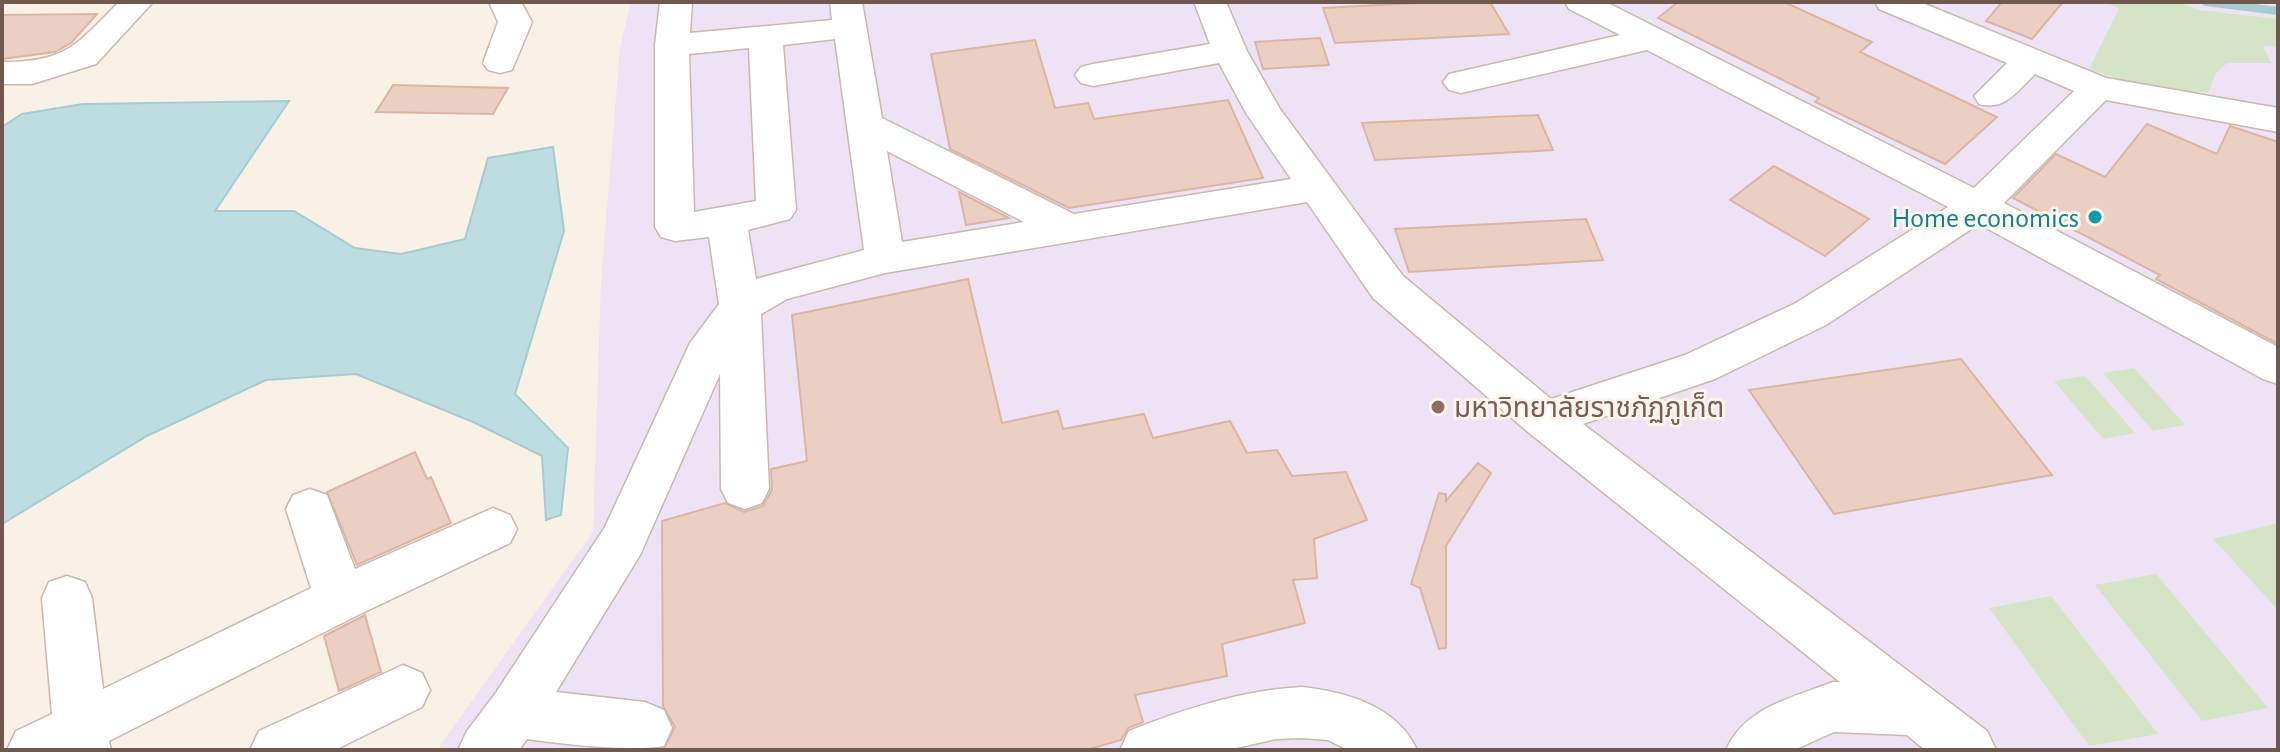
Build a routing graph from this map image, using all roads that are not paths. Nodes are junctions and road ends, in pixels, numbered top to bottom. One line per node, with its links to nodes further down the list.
1 (137, 2): 15 (street)
2 (505, 2): 14 (street)
3 (676, 2): 11 (street)
4 (1210, 2): 5 (street); 12 (street)
5 (1220, 2)
6 (1581, 2): 10 (street)
7 (1891, 2): 13 (street)
8 (848, 15): 9 (street); 21 (street)
9 (765, 35): 11 (street); 24 (street)
10 (1654, 38): 17 (street); 23 (street)
11 (672, 45): 24 (street)
12 (1230, 51): 16 (street); 22 (street)
13 (2030, 60): 18 (street); 19 (street)
14 (500, 63)
15 (2, 73)
16 (1093, 75)
17 (1461, 82)
18 (2098, 88): 20 (street); 23 (street)
19 (1992, 96)
20 (2278, 120)
21 (865, 124): 25 (street); 26 (street)
22 (1315, 188): 25 (street); 29 (street)
23 (1978, 206): 28 (street); 29 (street)
24 (727, 222): 27 (street)
25 (1070, 229): 26 (street)
26 (885, 259): 27 (street)
27 (740, 307): 30 (street); 38 (street)
28 (2278, 367)
29 (1544, 419): 36 (street)
30 (745, 489)
31 (310, 509): 34 (street)
32 (493, 529): 34 (street)
33 (67, 598): 39 (street)
34 (340, 599): 39 (street)
35 (403, 690): 41 (street)
36 (1914, 710): 44 (street); 45 (street)
37 (645, 728): 38 (street)
38 (500, 731)
39 (82, 739): 40 (street)
40 (35, 750)
41 (278, 750)
42 (1148, 750): 43 (street)
43 (1389, 750)
44 (1754, 750)
45 (1968, 750)

